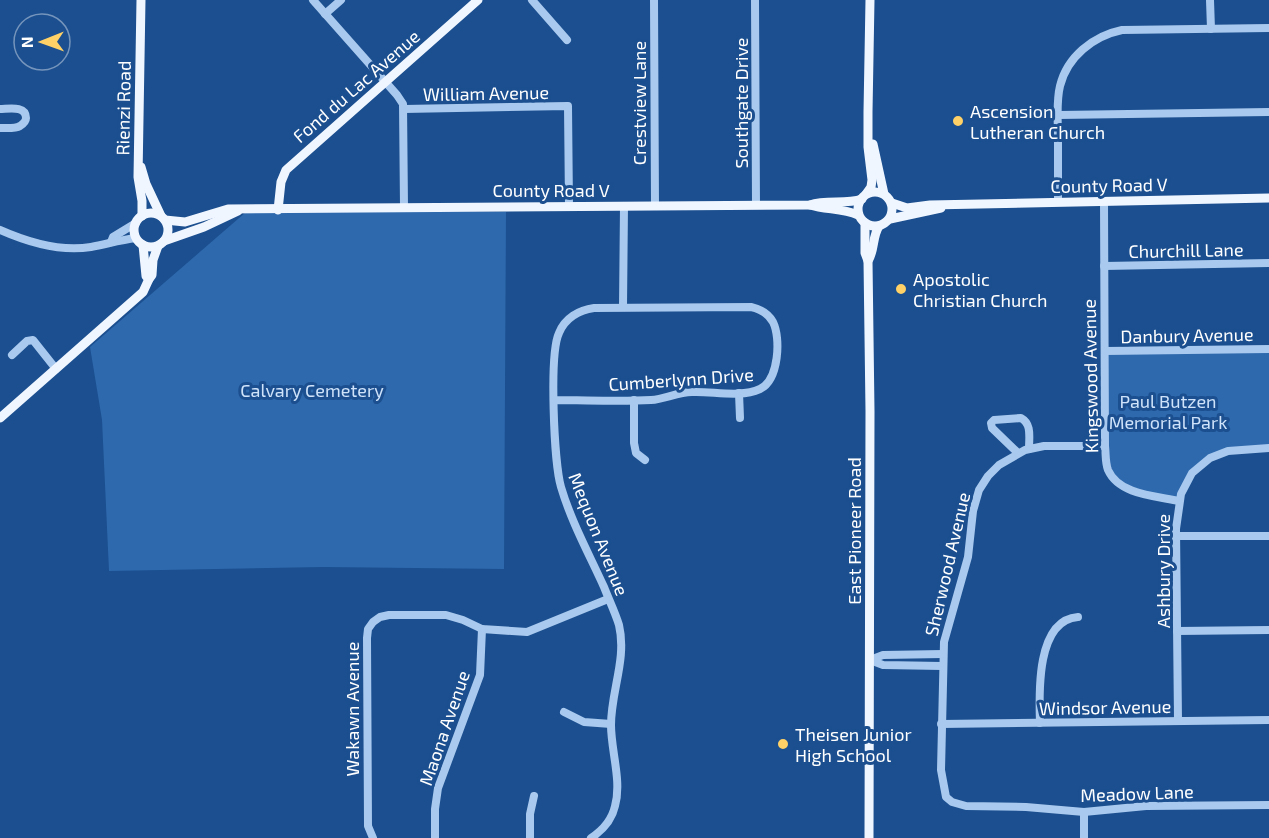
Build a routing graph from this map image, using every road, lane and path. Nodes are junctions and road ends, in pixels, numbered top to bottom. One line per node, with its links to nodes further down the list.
1 (141, 0): 21 (main road, Rienzi Road)
2 (313, 0): 10 (street)
3 (341, 0): 10 (street)
4 (478, 0): 14 (main road, Fond du Lac Avenue)
5 (532, 0): 13 (street)
6 (654, 0): 33 (street, Crestview Lane)
7 (755, 0): 28 (street, Southgate Drive)
8 (870, 0): 17 (main road)
9 (1210, 0): 12 (street)
10 (325, 14): 14 (street)
11 (1269, 28): 12 (street)
12 (1211, 29): 19 (street)
13 (567, 40)
14 (385, 82): 16 (street); 36 (main road, Fond du Lac Avenue)
15 (0, 109): 20 (street)
16 (404, 109): 31 (street, William Avenue); 34 (street)
17 (868, 112): 22 (main road); 23 (main road)
18 (1269, 112): 19 (street)
19 (1058, 116): 26 (street)
20 (0, 128)
21 (139, 162): 38 (main road); 40 (main road, Rienzi Road)
22 (884, 194): 23 (main road); 27 (main road)
23 (864, 197): 29 (main road, County Road V); 37 (main road)
24 (1269, 198): 25 (main road, County Road V)
25 (1104, 201): 26 (main road, County Road V); 49 (street, Kingswood Avenue)
26 (1058, 202): 30 (main road, County Road V)
27 (892, 203): 30 (main road, County Road V); 39 (main road)
28 (756, 205): 29 (main road, County Road V); 33 (main road, County Road V)
29 (810, 205): 37 (main road)
30 (949, 205): 39 (main road, County Road V)
31 (569, 206): 32 (main road, County Road V); 34 (main road, County Road V)
32 (624, 206): 33 (main road, County Road V); 51 (street)
33 (655, 206)
34 (404, 207): 36 (main road, County Road V)
35 (240, 210): 36 (main road, County Road V); 38 (main road); 46 (main road)
36 (278, 210)
37 (858, 215): 41 (main road)
38 (163, 218): 40 (main road); 46 (main road)
39 (890, 219): 42 (main road)
40 (139, 220): 44 (main road); 45 (street)
41 (865, 224): 42 (main road); 47 (main road)
42 (879, 226): 47 (main road, East Pioneer Road)
43 (0, 230): 45 (street)
44 (139, 241): 45 (street); 46 (main road); 50 (main road)
45 (111, 242)
46 (161, 244): 50 (main road)
47 (868, 261): 75 (main road, East Pioneer Road)
48 (1269, 263): 49 (street, Churchill Lane)
49 (1104, 266): 53 (street, Kingswood Avenue)
50 (148, 279): 55 (main road)
51 (623, 307): 56 (street, Cumberlynn Drive); 57 (street, Mequon Avenue)
52 (1269, 349): 53 (street, Danbury Avenue)
53 (1105, 351): 61 (street, Kingswood Avenue)
54 (12, 355): 55 (street)
55 (56, 369): 59 (main road)
56 (739, 393): 58 (street, Cumberlynn Drive); 60 (street)
57 (555, 400): 58 (street, Cumberlynn Drive); 69 (street, Mequon Avenue)
58 (634, 400): 65 (street)
59 (0, 418)
60 (740, 418)
61 (1105, 446): 63 (street, Sherwood Avenue); 66 (street, Kingswood Avenue)
62 (1269, 448): 66 (street, Ashbury Drive)
63 (1029, 449): 64 (street, Sherwood Avenue); 64 (street)
64 (1018, 453): 74 (street, Sherwood Avenue)
65 (645, 460)
66 (1179, 501): 68 (street, Ashbury Drive)
67 (1269, 536): 68 (street)
68 (1176, 537): 73 (street, Ashbury Drive)
69 (608, 599): 71 (street); 81 (street, Mequon Avenue)
70 (1078, 617): 80 (street)
71 (482, 628): 87 (street, Wakawn Avenue); 88 (street, Maona Avenue)
72 (1269, 630): 73 (street)
73 (1177, 631): 79 (street, Ashbury Drive)
74 (943, 654): 75 (street); 76 (street, Sherwood Avenue)
75 (870, 660): 76 (street); 91 (main road, East Pioneer Road)
76 (942, 666): 82 (street, Sherwood Avenue)
77 (564, 711): 81 (street)
78 (1269, 720): 79 (street, Windsor Avenue)
79 (1178, 721): 80 (street, Windsor Avenue)
80 (1040, 723): 82 (street, Windsor Avenue)
81 (611, 724): 90 (street, Mequon Avenue)
82 (941, 724): 85 (street, Sherwood Avenue)
83 (534, 796): 89 (street)
84 (1269, 805): 86 (street, Meadow Lane)
85 (1006, 808): 86 (street, Meadow Lane)
86 (1084, 812): 92 (street)
87 (373, 838)
88 (435, 838)
89 (530, 838)
90 (591, 838)
91 (869, 838)
92 (1084, 838)

